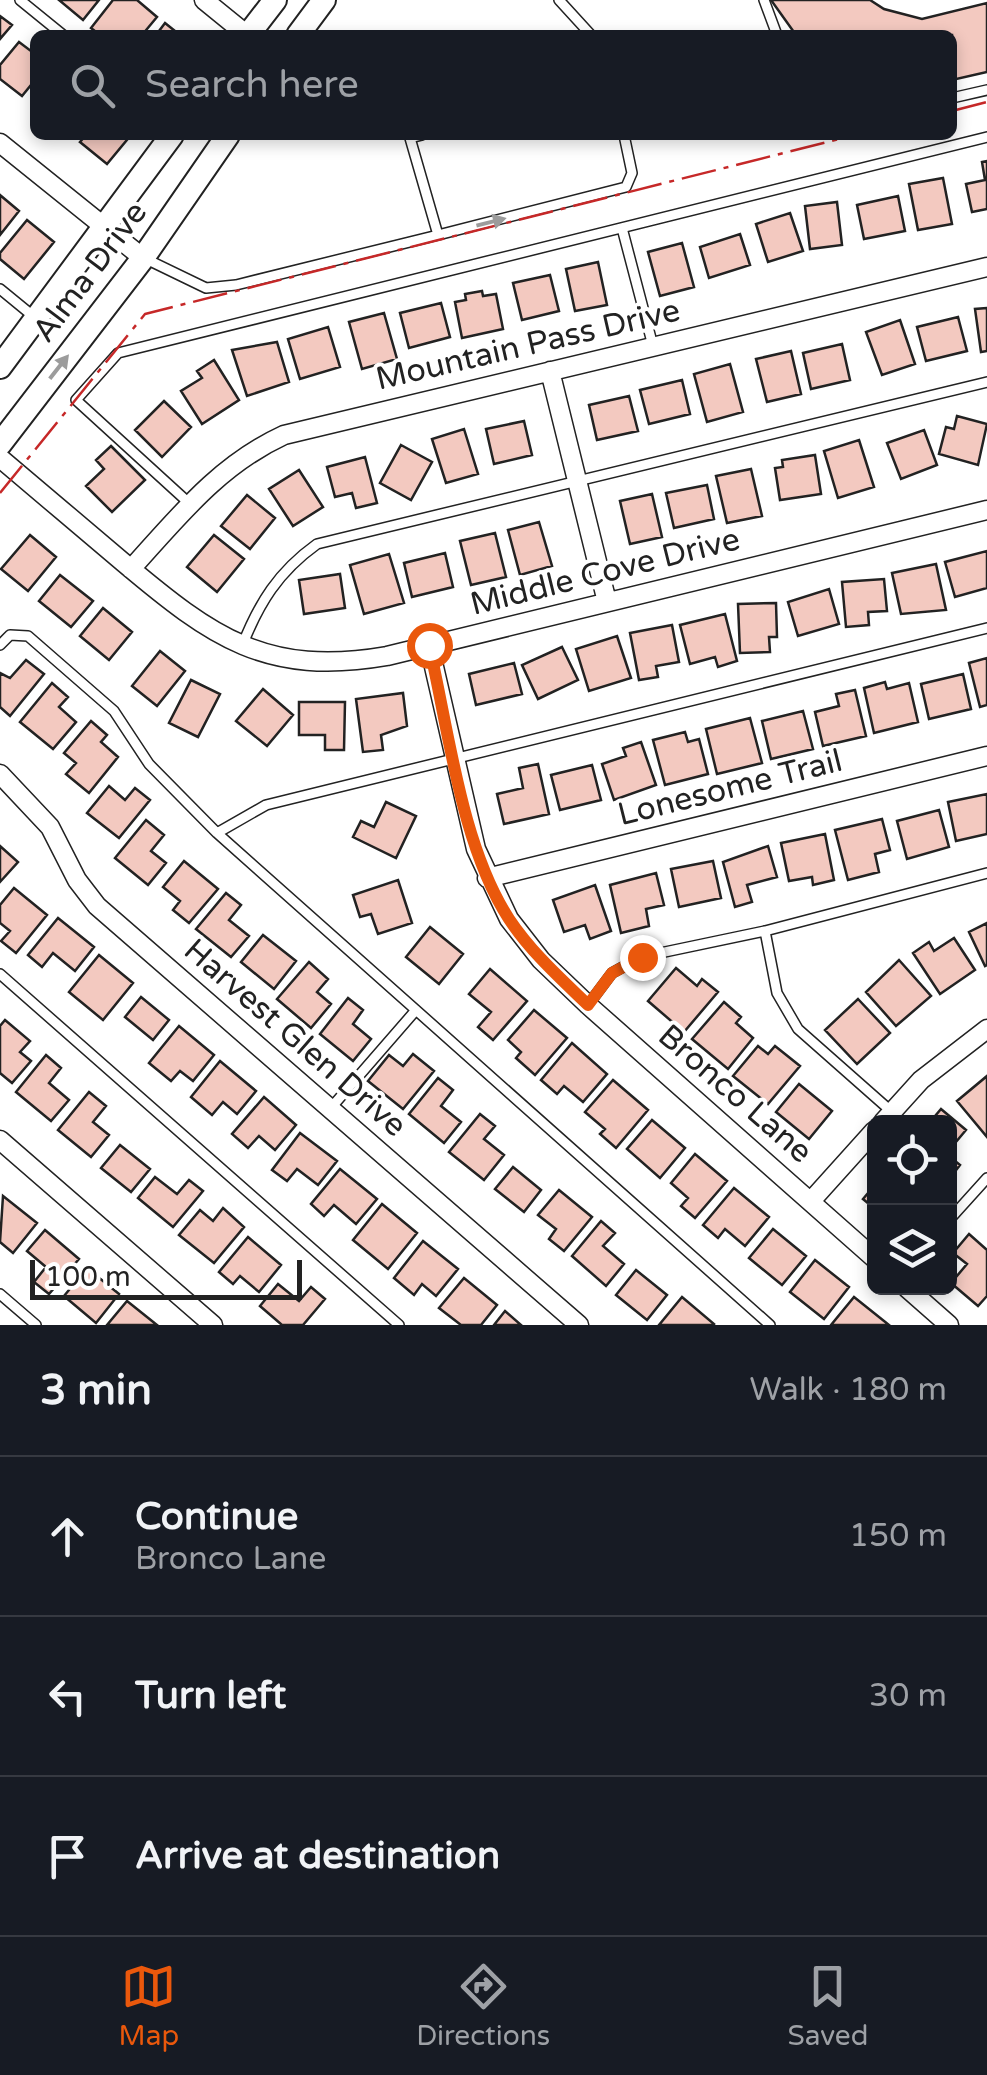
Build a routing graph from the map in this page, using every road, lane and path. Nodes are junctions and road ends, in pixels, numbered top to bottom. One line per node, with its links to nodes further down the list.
1 (20, 0): 7 (lane)
2 (204, 0): 8 (street)
3 (275, 0): 9 (main road)
4 (324, 0): 10 (main road)
5 (560, 0): 11 (lane)
6 (764, 0): 12 (lane)
7 (57, 30)
8 (241, 30)
9 (251, 30)
10 (302, 30)
11 (587, 30)
12 (775, 30)
13 (987, 90): 14 (lane)
14 (957, 97)
15 (987, 137): 22 (lane)
16 (168, 140): 21 (main road, Alma Drive)
17 (225, 140): 24 (main road, Alma Drive)
18 (410, 140): 23 (lane)
19 (625, 140): 23 (lane, one-way to 19)
20 (0, 143): 21 (street)
21 (104, 226): 24 (street); 27 (main road, Alma Drive)
22 (622, 228): 28 (lane); 35 (lane)
23 (438, 235): 24 (lane)
24 (144, 258): 32 (main road, Alma Drive, one-way to 24)
25 (987, 267): 28 (street, Mountain Pass Drive)
26 (0, 290): 27 (lane)
27 (36, 318): 29 (main road, Alma Drive)
28 (653, 346): 30 (street, Mountain Pass Drive)
29 (0, 366)
30 (550, 371): 34 (street); 35 (street, Mountain Pass Drive)
31 (987, 382): 34 (lane)
32 (0, 444)
33 (0, 458): 37 (street, Middle Cove Drive)
34 (578, 482): 38 (street); 42 (lane)
35 (190, 504): 37 (street, Mountain Pass Drive)
36 (987, 510): 38 (street, Middle Cove Drive)
37 (131, 569): 42 (street, Middle Cove Drive)
38 (607, 602): 41 (street, Middle Cove Drive)
39 (987, 628): 44 (lane)
40 (0, 645): 46 (lane)
41 (429, 645): 42 (street, Middle Cove Drive); 44 (street, Bronco Lane)
42 (242, 646)
43 (987, 756): 48 (street, Lonesome Trail)
44 (455, 758): 46 (lane); 48 (street, Bronco Lane)
45 (0, 774): 54 (street, Harvest Glen Drive)
46 (217, 832): 52 (lane)
47 (987, 873): 49 (lane)
48 (487, 878): 51 (street, Bronco Lane)
49 (766, 931): 51 (lane); 55 (lane)
50 (0, 974): 67 (lane)
51 (588, 1005): 60 (street, Bronco Lane)
52 (416, 1010): 54 (lane); 69 (lane)
53 (987, 1028): 56 (street)
54 (330, 1108): 68 (street, Harvest Glen Drive)
55 (885, 1115)
56 (889, 1115)
57 (867, 1139): 60 (street)
58 (0, 1140): 66 (street)
59 (987, 1178): 61 (lane)
60 (811, 1201): 62 (street, Bronco Lane)
61 (957, 1211)
62 (867, 1252)
63 (0, 1294): 65 (lane)
64 (915, 1295): 70 (street)
65 (36, 1325)
66 (213, 1325)
67 (400, 1325)
68 (579, 1325)
69 (770, 1325)
70 (949, 1325)

